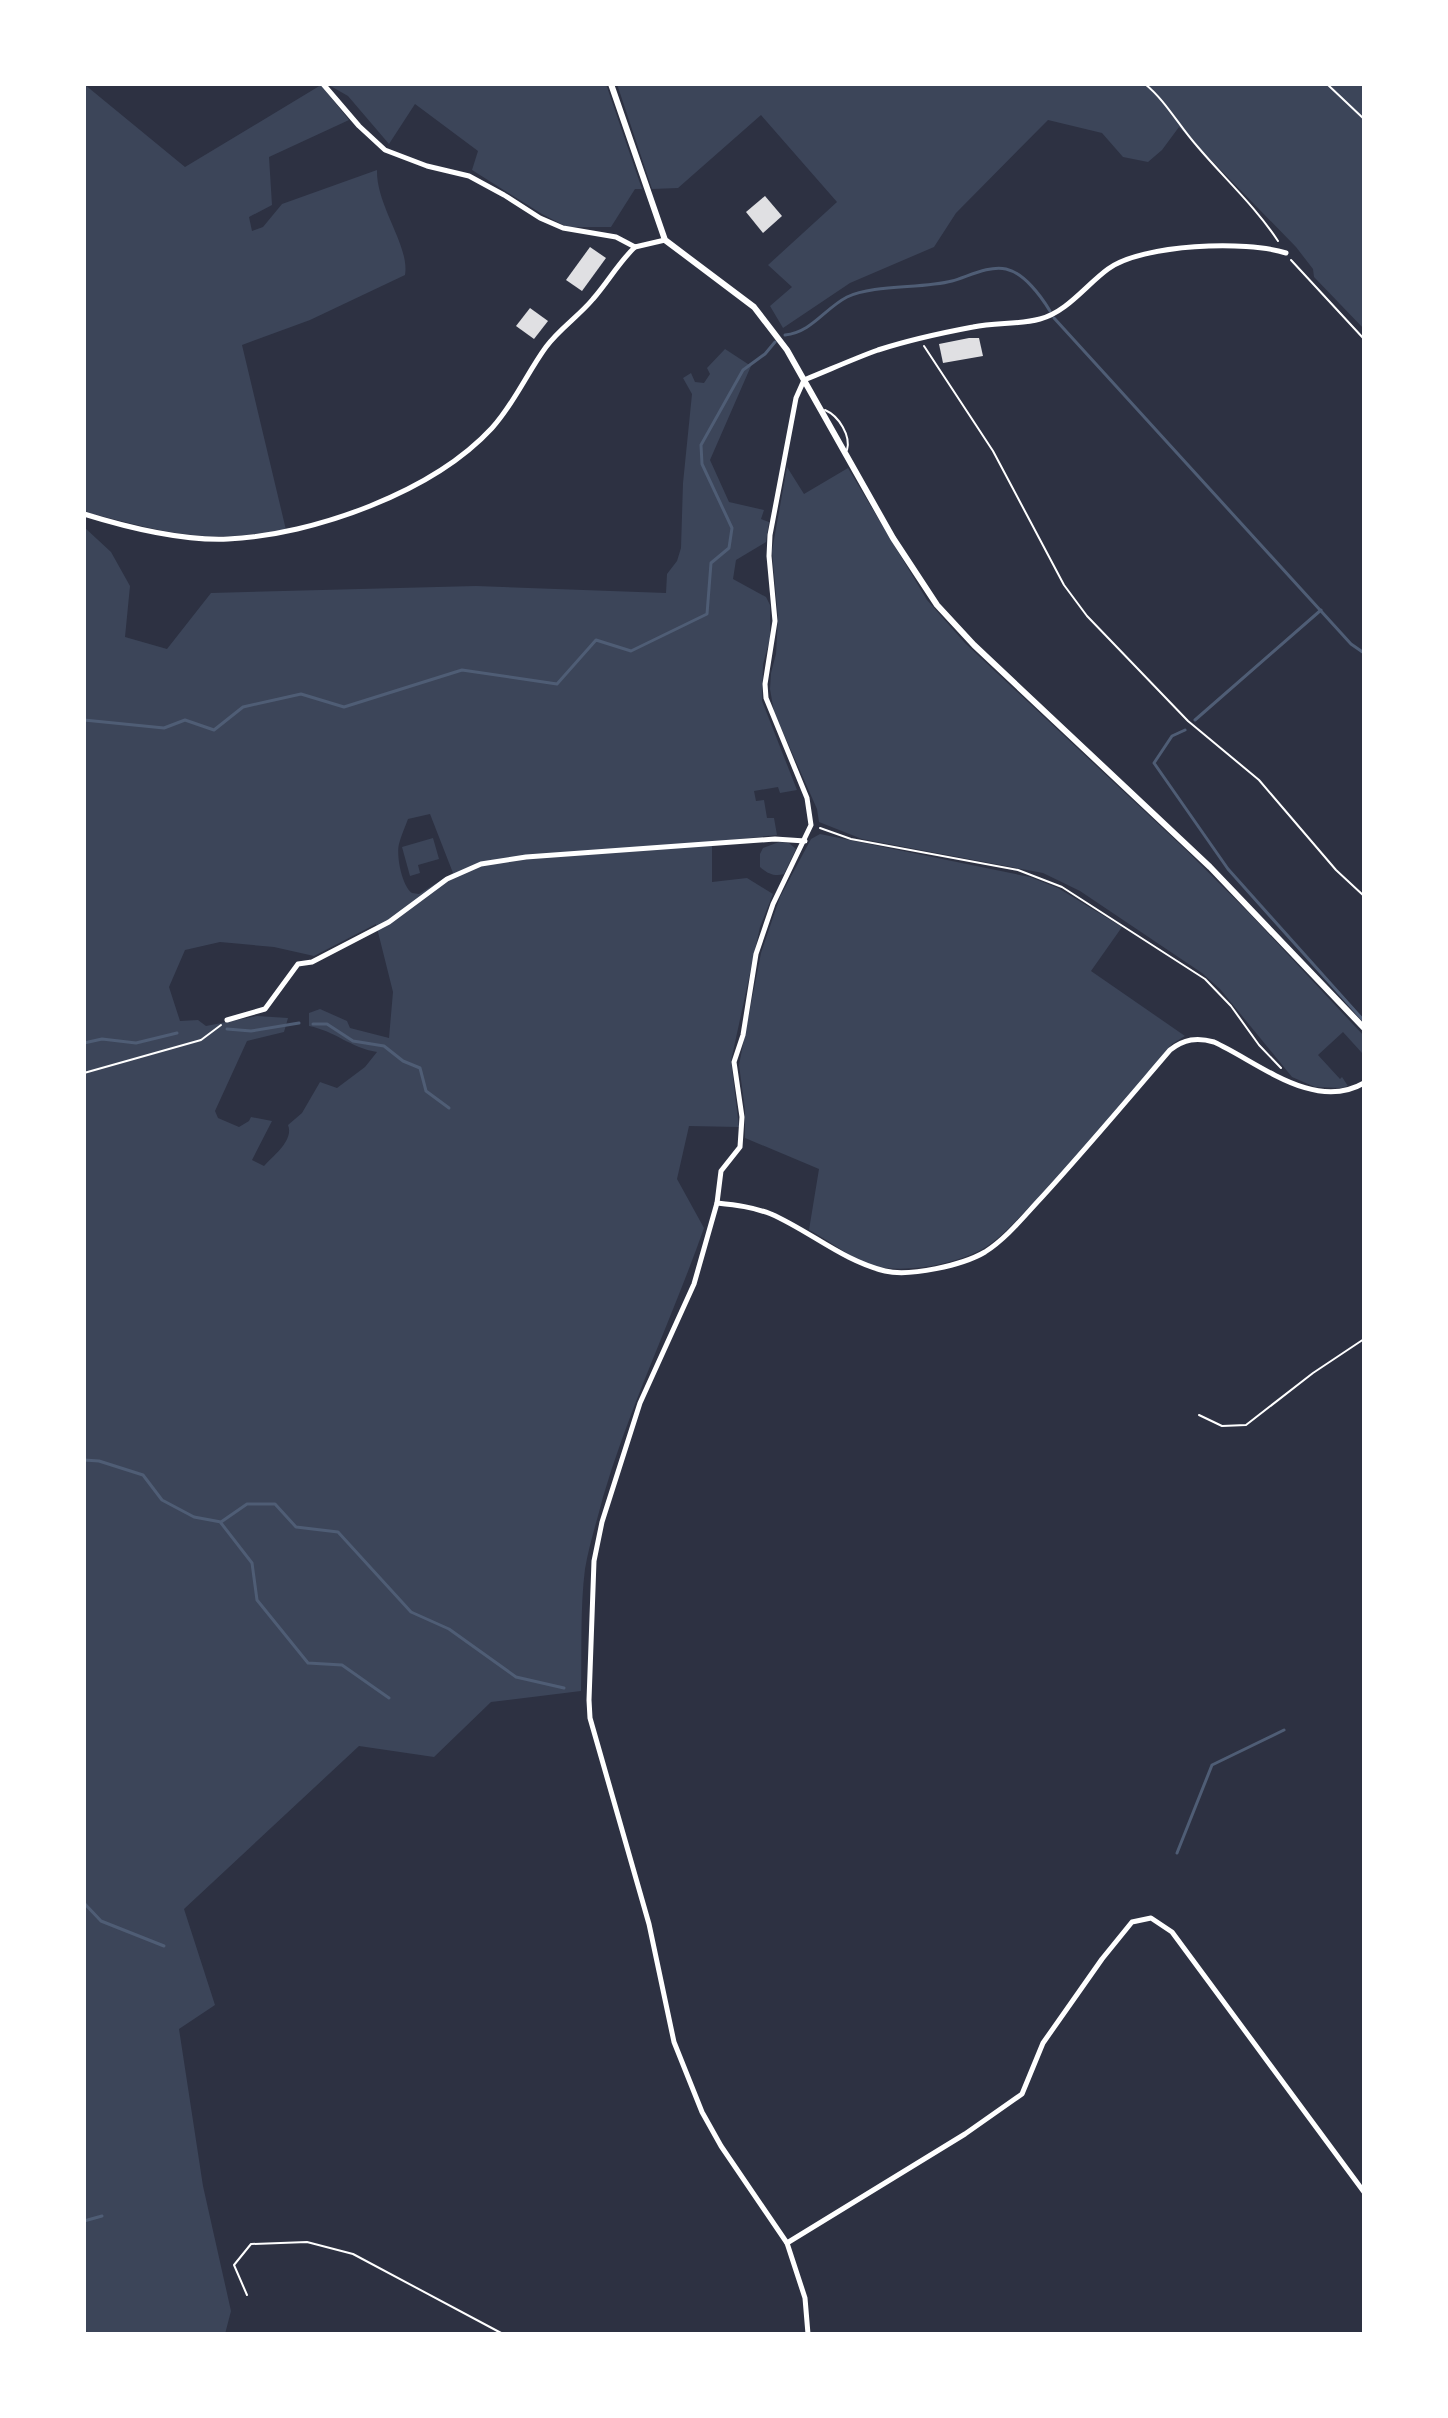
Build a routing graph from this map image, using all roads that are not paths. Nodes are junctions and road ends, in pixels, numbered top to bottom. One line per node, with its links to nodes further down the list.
1 (323, 84): 4 (street)
2 (611, 84): 3 (street)
3 (665, 240): 4 (street); 6 (street)
4 (635, 247): 7 (street)
5 (1286, 253): 6 (street)
6 (804, 380): 8 (street); 10 (street)
7 (84, 514)
8 (805, 841): 9 (street); 12 (street)
9 (227, 1020)
10 (1364, 1028)
11 (1364, 1083): 12 (street)
12 (717, 1203): 14 (street)
13 (1364, 2192): 14 (street)
14 (787, 2243): 15 (street)
15 (808, 2334)

